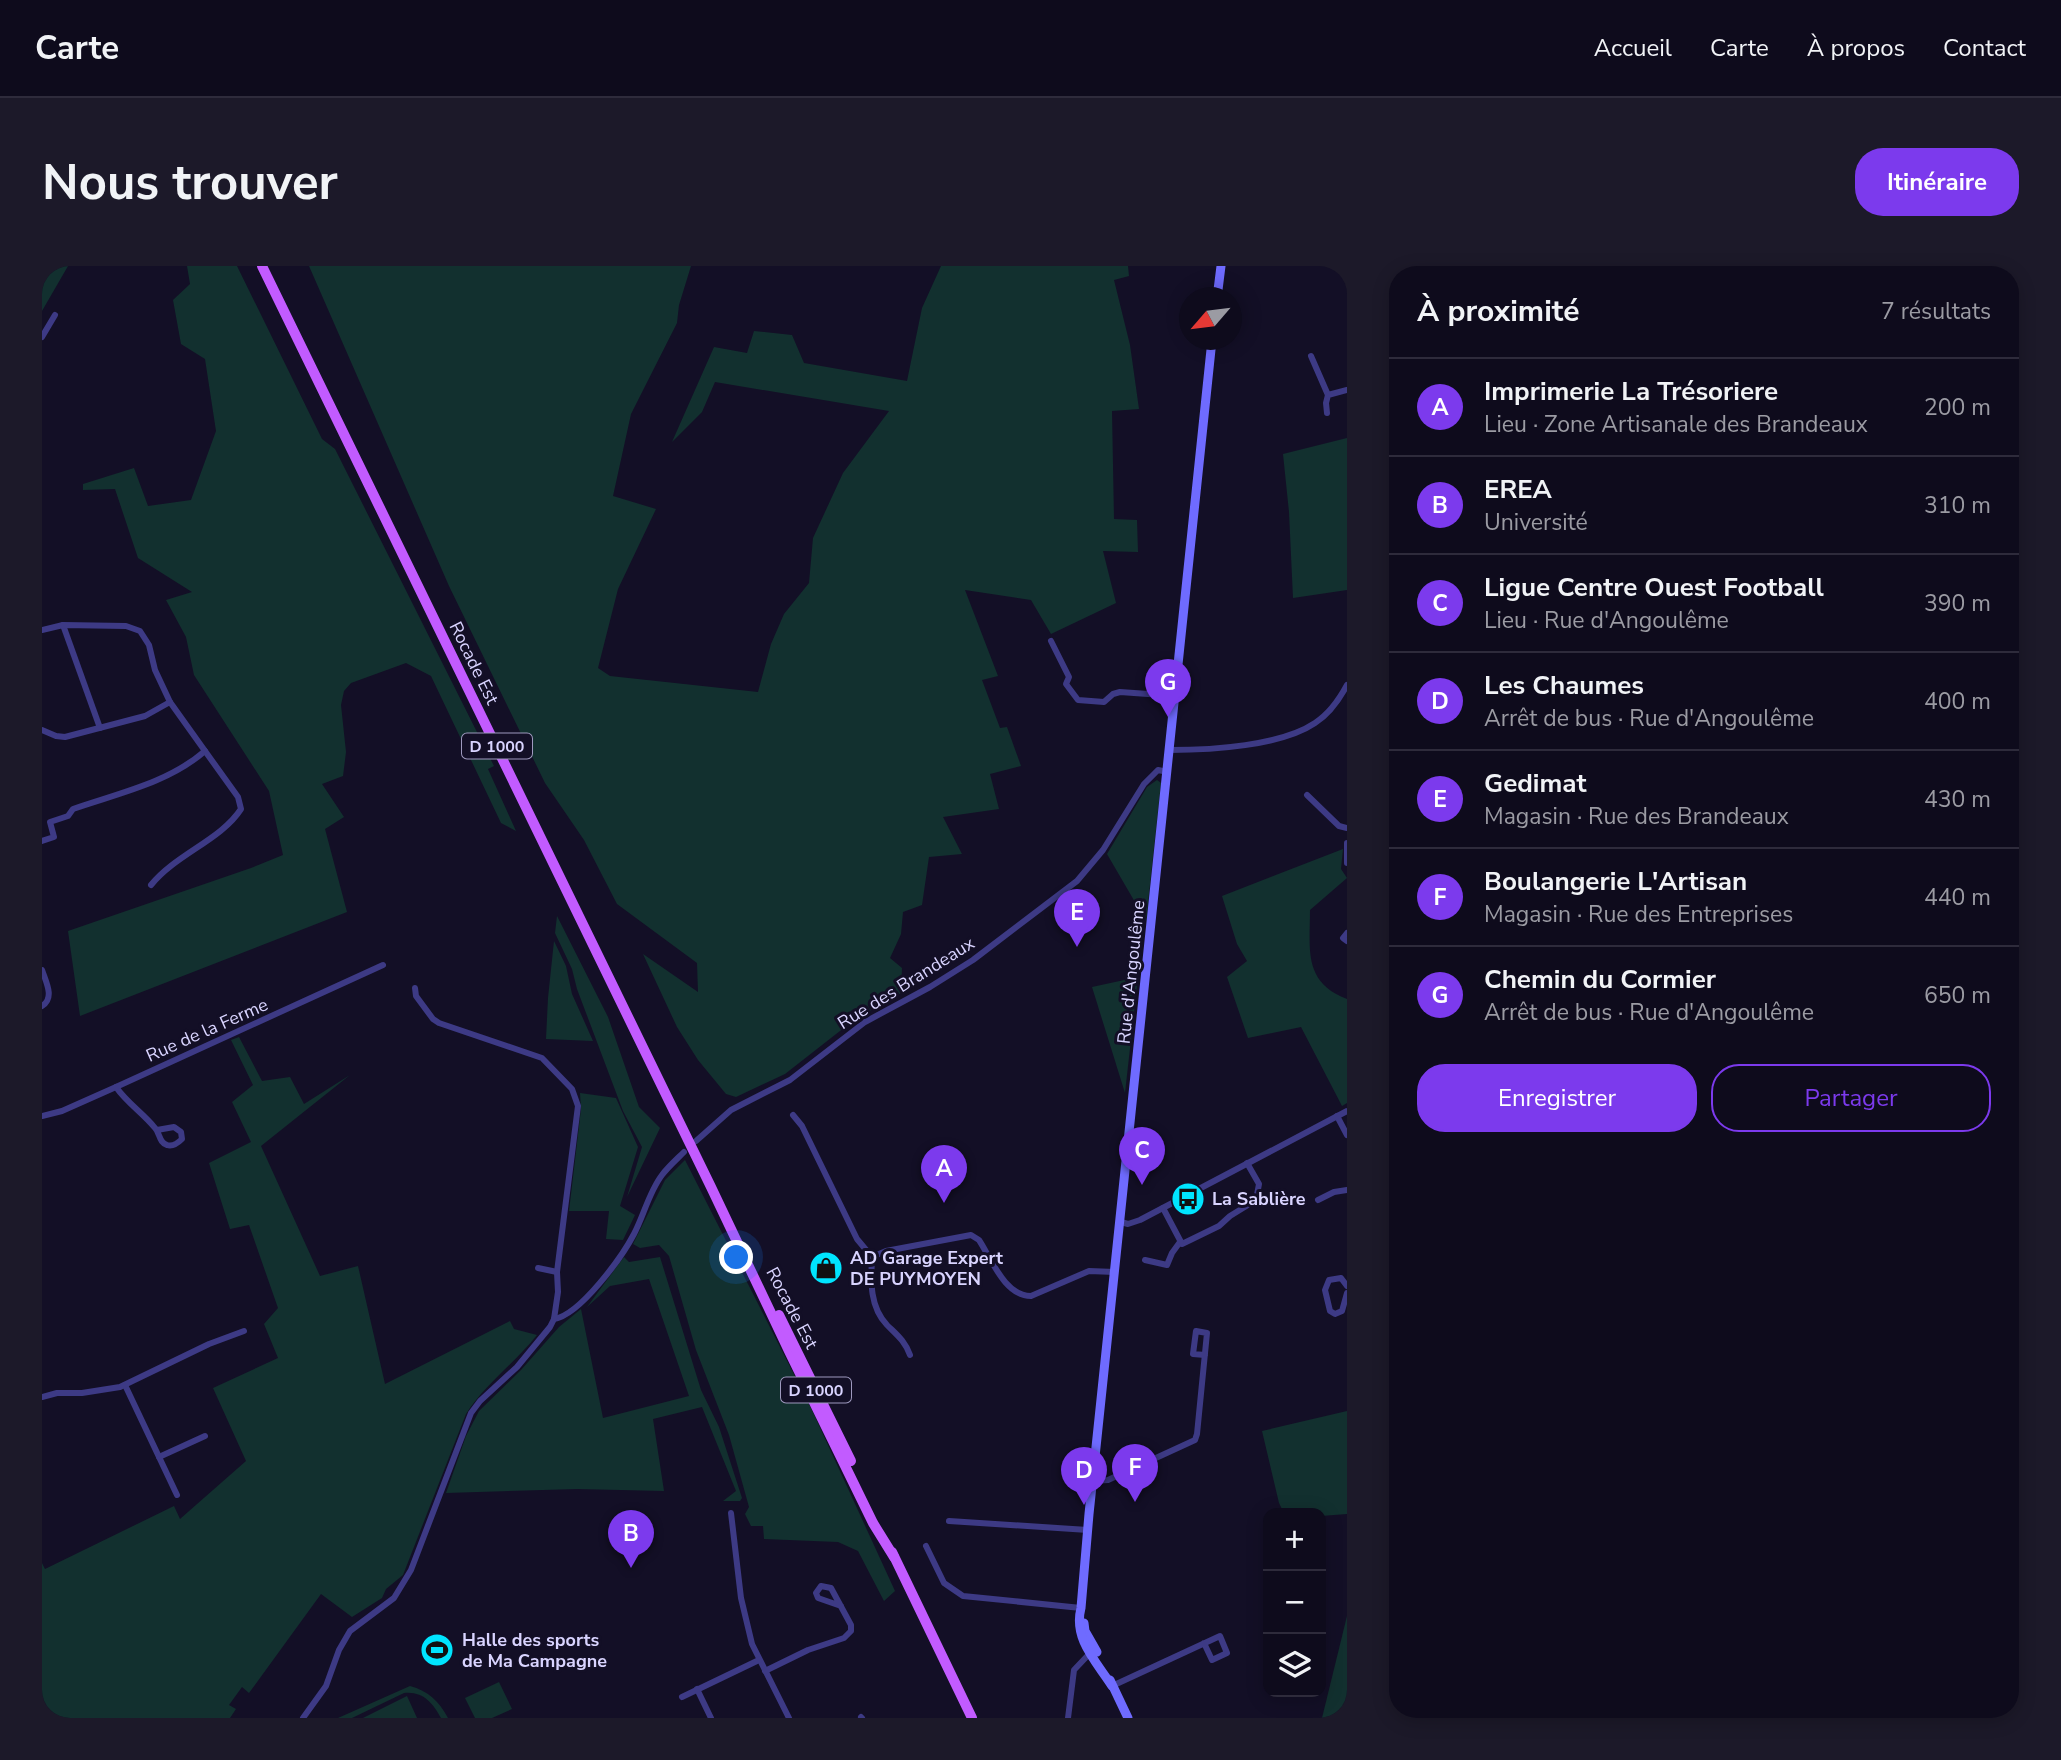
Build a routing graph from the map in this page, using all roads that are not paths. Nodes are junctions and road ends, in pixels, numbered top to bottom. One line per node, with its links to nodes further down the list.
1 (262, 266): 82 (main road, Rocade Est / D 1000)
2 (1221, 266): 3 (street)
3 (1218, 287)
4 (55, 315): 5 (street)
5 (42, 337)
6 (1211, 350): 15 (street, Rue d'Angoulême)
7 (1311, 356): 9 (street)
8 (1347, 390): 9 (street)
9 (1328, 395): 10 (street)
10 (1327, 413)
11 (63, 625): 12 (street); 16 (street); 17 (street)
12 (42, 630)
13 (1051, 641): 15 (street)
14 (1347, 685): 19 (street)
15 (1176, 696): 19 (street, Rue d'Angoulême)
16 (170, 702): 17 (street); 20 (street)
17 (100, 728): 18 (street)
18 (42, 730)
19 (1170, 750): 21 (street, Rue d'Angoulême)
20 (205, 751): 24 (street); 27 (street)
21 (1168, 772): 41 (street, Rue des Brandeaux); 47 (street, Rue d'Angoulême)
22 (1307, 794): 23 (street)
23 (1347, 828)
24 (42, 841)
25 (1347, 843): 26 (street)
26 (1347, 863)
27 (151, 884)
28 (1347, 933): 29 (street)
29 (1347, 941)
30 (383, 965): 34 (street, Rue de la Ferme)
31 (42, 970): 33 (street)
32 (415, 988): 52 (street)
33 (42, 1006)
34 (116, 1087): 37 (street, Rue de la Ferme); 39 (street)
35 (1347, 1111): 38 (street)
36 (793, 1115): 49 (street)
37 (42, 1116)
38 (1337, 1116): 40 (street); 43 (street)
39 (157, 1130)
40 (1347, 1135)
41 (696, 1141)
42 (684, 1152): 56 (street)
43 (1247, 1163): 46 (street); 48 (street)
44 (1347, 1190): 45 (street)
45 (1318, 1200)
46 (1163, 1209): 47 (street); 48 (street)
47 (1121, 1222): 53 (street, Rue d'Angoulême)
48 (1180, 1242): 50 (street)
49 (872, 1257): 53 (street); 58 (street)
50 (1145, 1260)
51 (538, 1268): 52 (street)
52 (557, 1272): 56 (street)
53 (1115, 1272): 64 (street, Rue d'Angoulême)
54 (1347, 1286): 55 (street)
55 (1347, 1293)
56 (554, 1319): 79 (street)
57 (244, 1331): 60 (street)
58 (910, 1354)
59 (1205, 1355): 64 (street)
60 (125, 1385): 61 (street); 63 (street)
61 (42, 1396)
62 (205, 1436): 63 (street)
63 (159, 1457): 65 (street)
64 (1093, 1481): 68 (street, Rue d'Angoulême)
65 (177, 1495)
66 (731, 1513): 74 (street)
67 (949, 1521): 68 (street)
68 (1088, 1530): 71 (street, Rue d'Angoulême)
69 (926, 1546): 71 (street)
70 (841, 1606): 75 (street)
71 (1081, 1608): 73 (street, Rue d'Angoulême)
72 (1204, 1643): 72 (street); 76 (street)
73 (1092, 1651): 76 (street, Rue d'Angoulême); 83 (street)
74 (759, 1660): 75 (street); 77 (street)
75 (765, 1671): 81 (street)
76 (1112, 1686): 84 (street, Rue d'Angoulême)
77 (697, 1689): 78 (street); 80 (street)
78 (682, 1697)
79 (303, 1718)
80 (711, 1718)
81 (789, 1718)
82 (972, 1718)
83 (1068, 1718)
84 (1128, 1718)

